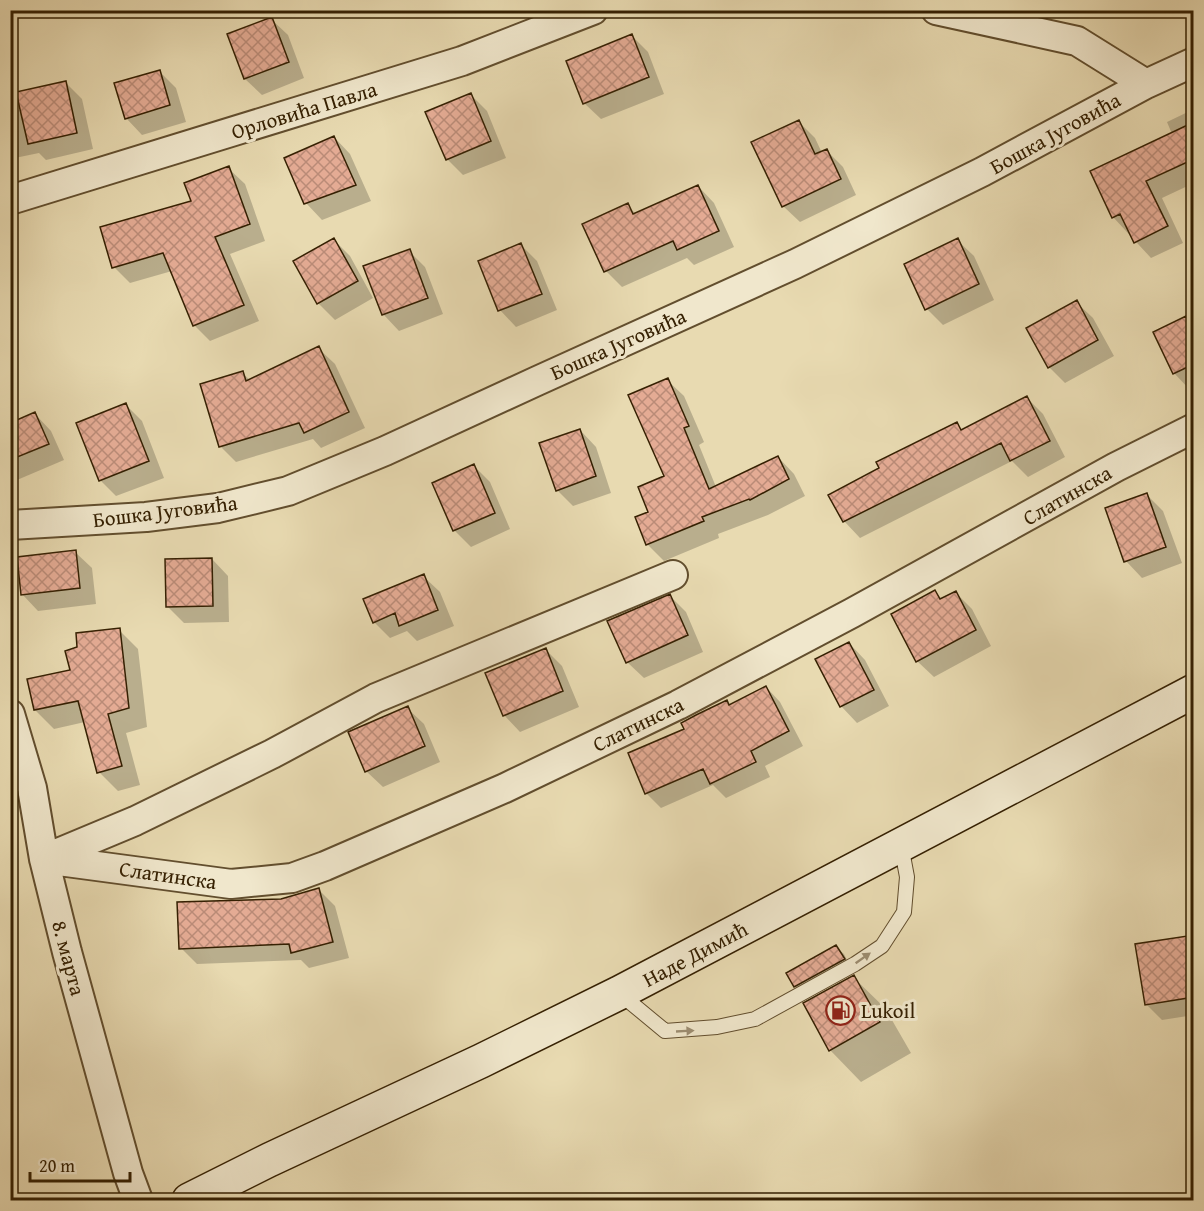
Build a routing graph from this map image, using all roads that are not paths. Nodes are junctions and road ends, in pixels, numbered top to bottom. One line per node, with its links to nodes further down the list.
1 (593, 10): 5 (street, Орловића Павла)
2 (936, 10): 4 (street)
3 (1194, 62): 4 (street, Бошка Југовића)
4 (1146, 84): 7 (street, Бошка Југовића)
5 (10, 200)
6 (1194, 428): 13 (street, Слатинска)
7 (10, 525)
8 (673, 575): 13 (street)
9 (1194, 691): 12 (main road, Наде Димић)
10 (10, 714): 11 (street, 8. марта)
11 (21, 787): 13 (street, 8. марта)
12 (901, 845): 14 (main road, Наде Димић); 14 (lane, one-way to 12)
13 (44, 859): 15 (street, 8. марта)
14 (619, 993): 16 (main road, Наде Димић)
15 (138, 1200)
16 (189, 1200)

